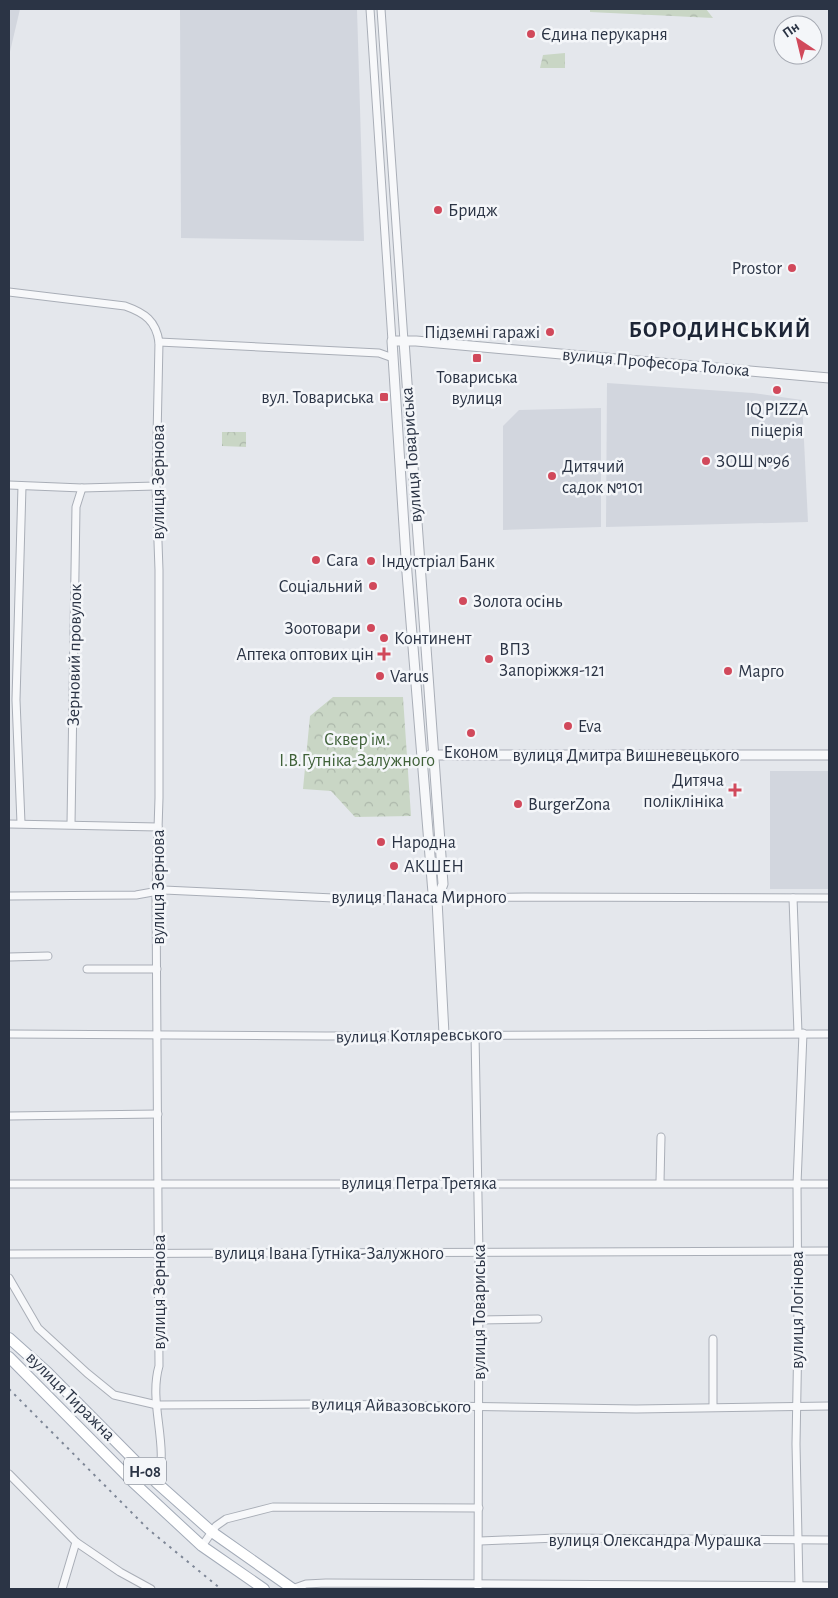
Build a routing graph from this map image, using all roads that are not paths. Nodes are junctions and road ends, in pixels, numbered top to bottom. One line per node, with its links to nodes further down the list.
1 (370, 9): 4 (street, вулиця Товариська)
2 (381, 9): 3 (street, вулиця Товариська)
3 (395, 217): 4 (street); 7 (street, вулиця Товариська)
4 (384, 218): 6 (street, вулиця Товариська)
5 (9, 292): 8 (street, вулиця Зернова)
6 (392, 341): 7 (street, вулиця Професора Толока); 9 (street, вулиця Товариська)
7 (404, 341): 10 (street, вулиця Професора Толока); 16 (street, вулиця Товариська)
8 (159, 342): 9 (street); 13 (street, вулиця Зернова)
9 (393, 358): 15 (street, вулиця Товариська)
10 (829, 378)
11 (9, 485): 12 (street)
12 (22, 486): 14 (street); 20 (street)
13 (156, 486): 14 (street); 23 (street, вулиця Зернова)
14 (82, 488): 22 (street, Зерновий провулок)
15 (420, 731): 16 (street); 19 (street, вулиця Товариська)
16 (431, 732): 17 (street, вулиця Товариська)
17 (435, 754): 18 (street, вулиця Дмитра Вишневецького); 19 (street, вулиця Дмитра Вишневецького); 28 (street, вулиця Товариська)
18 (829, 755)
19 (422, 756): 28 (street, вулиця Товариська)
20 (21, 823): 21 (street); 22 (street)
21 (9, 824)
22 (71, 824): 23 (street)
23 (158, 826): 24 (street, вулиця Зернова)
24 (156, 891): 25 (street, вулиця Панаса Мирного); 28 (street, вулиця Панаса Мирного); 32 (street, вулиця Зернова)
25 (9, 896)
26 (793, 898): 27 (street, вулиця Панаса Мирного); 28 (street, вулиця Панаса Мирного); 33 (street, вулиця Логінова)
27 (829, 898)
28 (437, 900): 35 (street, вулиця Товариська)
29 (48, 956): 30 (street)
30 (9, 957)
31 (87, 969): 32 (street)
32 (158, 969): 38 (street, вулиця Зернова)
33 (800, 1033): 36 (street, вулиця Котляревського); 37 (street, вулиця Котляревського); 46 (street, вулиця Логінова)
34 (9, 1034): 38 (street, вулиця Котляревського)
35 (444, 1034): 36 (street, вулиця Котляревського); 38 (street, вулиця Котляревського)
36 (475, 1034): 45 (street, вулиця Товариська)
37 (829, 1034)
38 (158, 1035): 39 (street, вулиця Зернова)
39 (158, 1114): 40 (street); 42 (street, вулиця Зернова)
40 (9, 1116)
41 (661, 1137): 43 (street)
42 (158, 1182): 44 (street, вулиця Петра Третяка); 45 (street, вулиця Петра Третяка); 50 (street, вулиця Зернова)
43 (660, 1182): 45 (street, вулиця Петра Третяка); 46 (street, вулиця Петра Третяка)
44 (9, 1184)
45 (477, 1184): 51 (street, вулиця Товариська)
46 (797, 1184): 47 (street, вулиця Петра Третяка); 48 (street, вулиця Логінова)
47 (829, 1184)
48 (796, 1251): 49 (street, вулиця Івана Гутніка-Залужного); 51 (street, вулиця Івана Гутніка-Залужного); 60 (street, вулиця Логінова)
49 (829, 1252)
50 (158, 1253): 51 (street, вулиця Івана Гутніка-Залужного); 52 (street, вулиця Івана Гутніка-Залужного); 59 (street, вулиця Зернова)
51 (479, 1253): 55 (street, вулиця Товариська)
52 (9, 1254)
53 (9, 1278): 59 (street, вулиця Айвазовського)
54 (538, 1319): 55 (street)
55 (479, 1320): 61 (street, вулиця Товариська)
56 (9, 1338): 65 (main road, вулиця Тиражна / Н-08)
57 (713, 1339): 63 (street)
58 (9, 1357): 72 (main road, вулиця Тиражна / Н-08)
59 (157, 1405): 61 (street, вулиця Айвазовського); 65 (street, вулиця Зернова)
60 (796, 1405): 62 (street, вулиця Айвазовського); 63 (street, вулиця Айвазовського); 68 (street, вулиця Логінова)
61 (478, 1406): 63 (street, вулиця Айвазовського); 66 (street, вулиця Товариська)
62 (829, 1406)
63 (713, 1407)
64 (9, 1474): 71 (street)
65 (157, 1483): 67 (main road, вулиця Тиражна / Н-08)
66 (478, 1508): 67 (street); 70 (street, вулиця Товариська)
67 (212, 1532): 72 (street); 82 (main road, вулиця Тиражна / Н-08)
68 (797, 1540): 69 (street, вулиця Олександра Мурашка); 70 (street, вулиця Олександра Мурашка); 73 (street, вулиця Логінова)
69 (829, 1540)
70 (480, 1541): 74 (street, вулиця Товариська)
71 (76, 1542): 79 (street); 80 (street)
72 (202, 1546): 81 (main road, вулиця Тиражна / Н-08)
73 (800, 1586): 77 (street); 78 (street)
74 (478, 1587): 75 (street); 82 (street)
75 (568, 1587): 76 (street)
76 (656, 1587): 78 (street)
77 (829, 1587)
78 (743, 1588)
79 (62, 1589)
80 (151, 1589)
81 (264, 1589)
82 (293, 1589)

